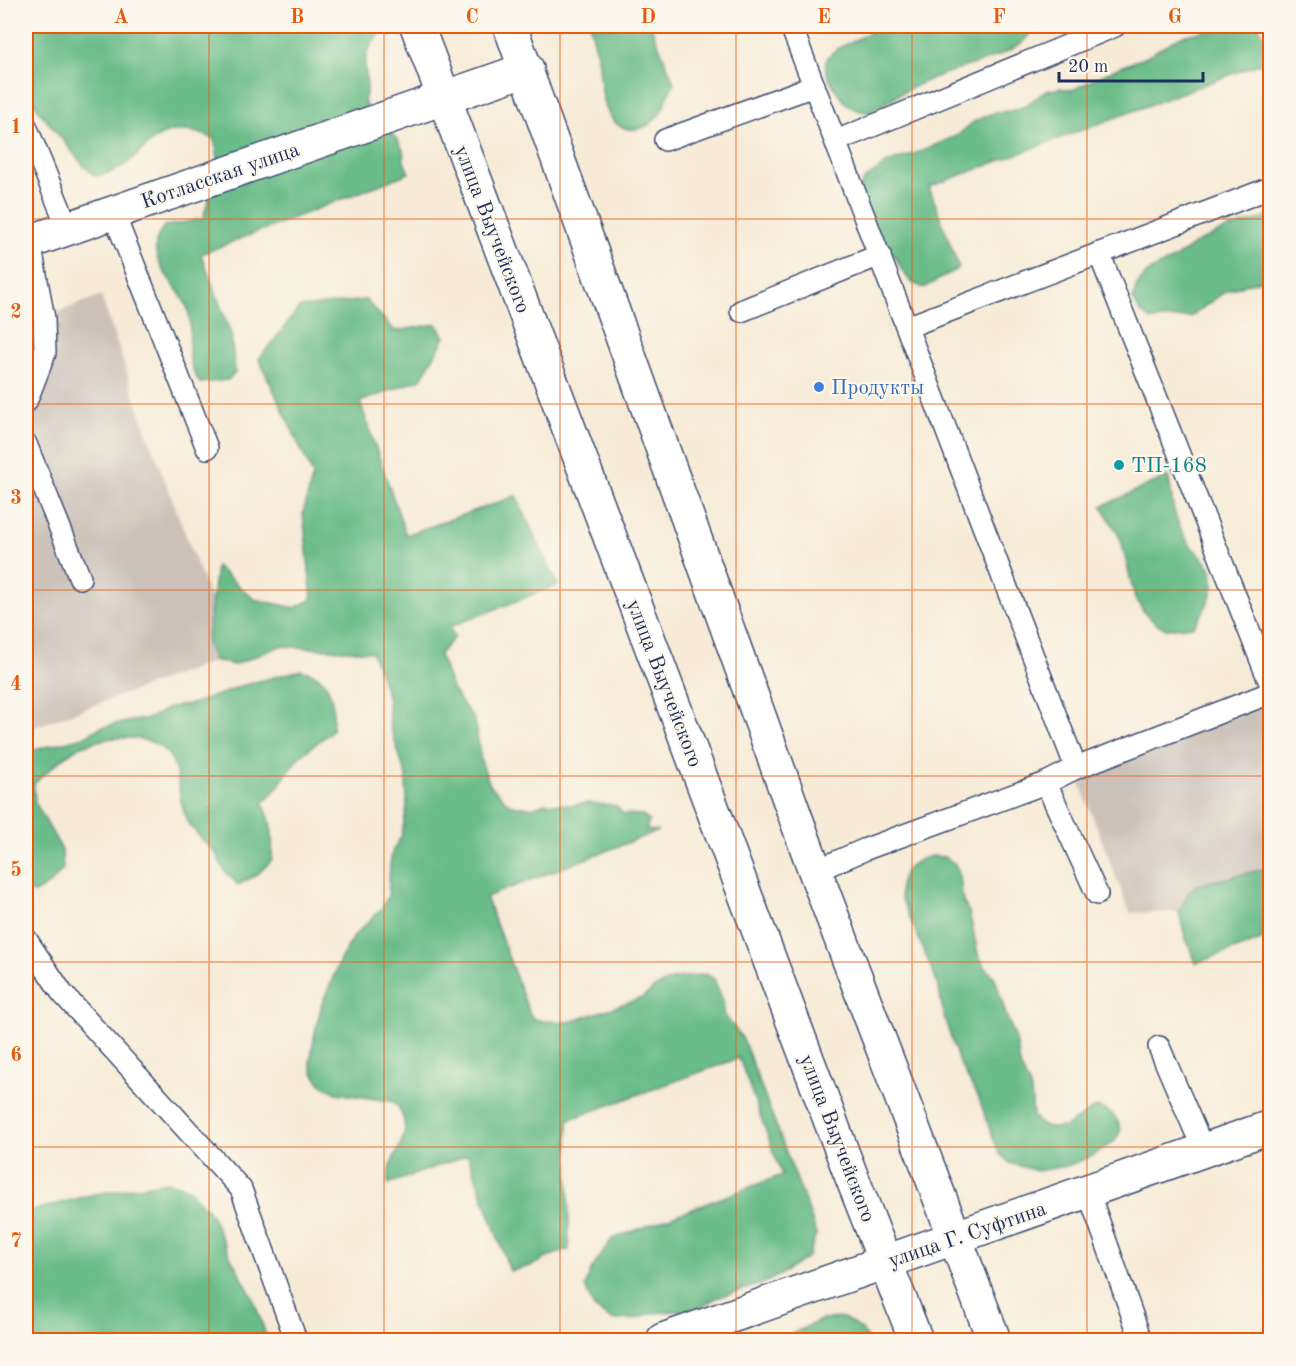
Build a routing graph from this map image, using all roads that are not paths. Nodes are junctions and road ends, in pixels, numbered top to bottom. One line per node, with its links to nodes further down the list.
1 (417, 26): 7 (main road, улица Выучейского)
2 (510, 26): 5 (main road)
3 (791, 26): 6 (lane)
4 (1115, 26): 10 (lane)
5 (527, 69): 7 (main road, Котласская улица); 27 (main road)
6 (814, 86): 9 (lane); 10 (lane)
7 (429, 103): 12 (main road, Котласская улица); 35 (main road, улица Выучейского)
8 (26, 126): 13 (lane)
9 (665, 140)
10 (836, 141): 16 (lane)
11 (1270, 188): 15 (lane)
12 (113, 212): 13 (main road, Котласская улица); 21 (lane)
13 (68, 228): 14 (main road, Котласская улица)
14 (28, 242): 19 (lane)
15 (1099, 253): 18 (lane); 23 (lane)
16 (880, 255): 17 (lane); 18 (lane)
17 (741, 311)
18 (907, 327): 25 (lane)
19 (26, 402)
20 (26, 444): 22 (lane)
21 (207, 448)
22 (80, 578)
23 (1270, 683)
24 (1270, 693): 25 (lane)
25 (1076, 768): 26 (lane)
26 (1046, 783): 27 (lane); 28 (lane)
27 (815, 871): 34 (main road)
28 (1097, 894)
29 (26, 939): 36 (lane)
30 (1159, 1047): 32 (lane)
31 (1270, 1127): 32 (main road, улица Г. Суфтина)
32 (1204, 1151): 33 (main road, улица Г. Суфтина)
33 (1088, 1191): 34 (main road, улица Г. Суфтина); 40 (lane)
34 (954, 1238): 35 (main road, улица Г. Суфтина); 39 (main road)
35 (885, 1262): 37 (main road, улица Г. Суфтина); 38 (main road, улица Выучейского)
36 (296, 1341)
37 (663, 1341)
38 (916, 1341)
39 (994, 1341)
40 (1141, 1341)

